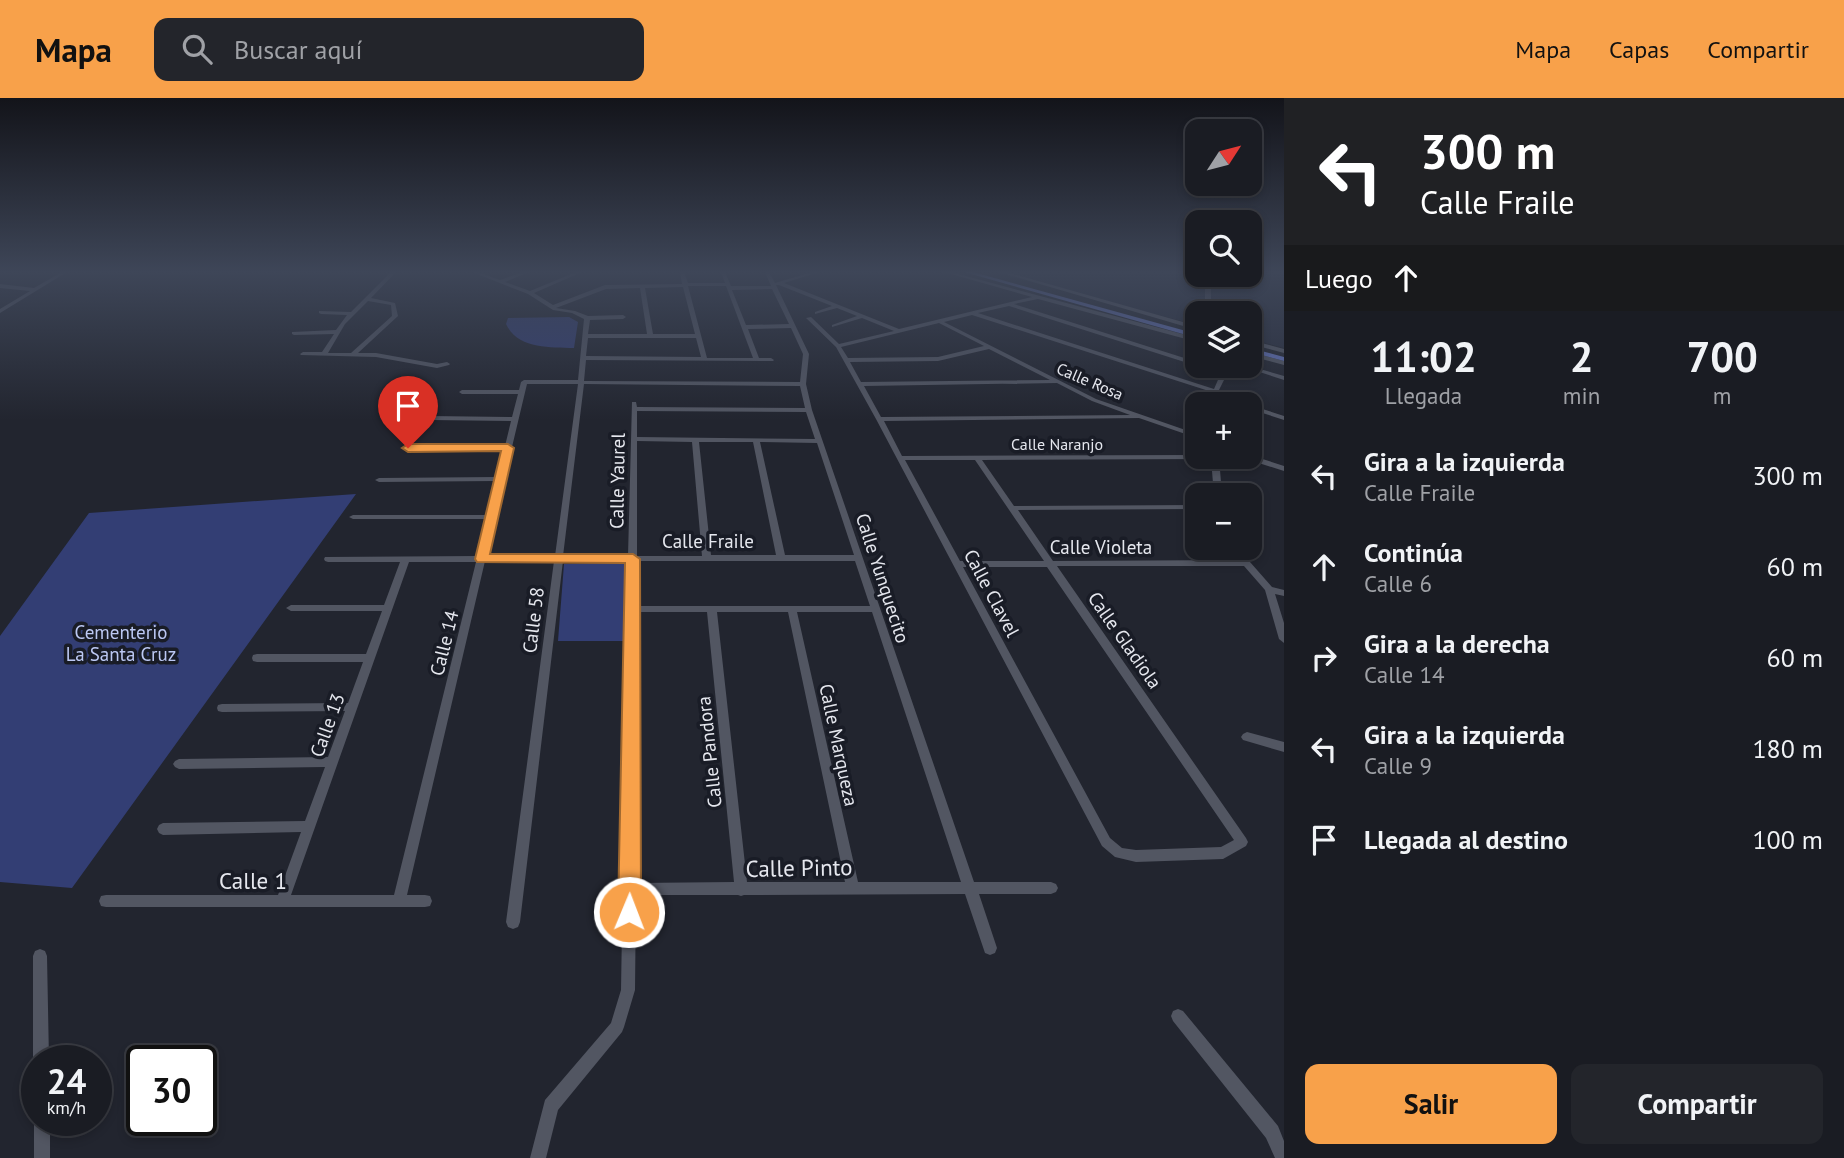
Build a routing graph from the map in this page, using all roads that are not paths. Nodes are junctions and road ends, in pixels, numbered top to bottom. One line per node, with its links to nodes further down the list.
1 (345, 321): 25 (street)
2 (389, 321): 35 (street)
3 (587, 321): 27 (street, Calle 58)
4 (648, 321): 28 (street)
5 (695, 321): 29 (street)
6 (744, 321): 20 (street)
7 (791, 321): 18 (street, Calle Yunquecito)
8 (813, 321): 30 (street, Calle Clavel)
9 (847, 321): 19 (street)
10 (876, 321): 21 (street)
11 (937, 321): 21 (street)
12 (940, 321): 31 (street, Calle Rosa)
13 (998, 321): 52 (street)
14 (1064, 321): 42 (street)
15 (1144, 321): 24 (street)
16 (1149, 321): 22 (main road)
17 (1154, 321): 23 (main road)
18 (793, 326): 20 (street); 48 (street, Calle Yunquecito)
19 (834, 326)
20 (746, 327): 38 (street)
21 (898, 330): 30 (street)
22 (1185, 331)
23 (1185, 331)
24 (1185, 331)
25 (337, 332): 26 (street); 33 (street)
26 (294, 333)
27 (586, 336): 28 (street); 37 (street, Calle 58)
28 (650, 336): 29 (street)
29 (699, 336): 39 (street)
30 (838, 346): 41 (street, Calle Clavel)
31 (989, 347): 41 (street); 47 (street, Calle Rosa)
32 (1262, 351): 36 (main road)
33 (325, 353): 34 (street); 35 (street)
34 (303, 354)
35 (353, 354): 43 (street)
36 (1284, 357)
37 (583, 358): 39 (street); 46 (street, Calle 58)
38 (757, 359): 39 (street); 40 (street)
39 (705, 360)
40 (771, 360)
41 (845, 360): 49 (street, Calle Clavel)
42 (1185, 360)
43 (446, 364)
44 (1262, 371): 45 (street)
45 (1284, 378)
46 (581, 382): 48 (street); 50 (street); 83 (street, Calle 58)
47 (1055, 382): 49 (street); 55 (street, Calle Rosa)
48 (803, 384): 53 (street, Calle Yunquecito)
49 (859, 384): 59 (street, Calle Clavel)
50 (522, 388): 51 (street); 58 (street, Calle 14)
51 (462, 392)
52 (1211, 392)
53 (809, 411): 61 (street, Calle Yaurel); 62 (street, Calle Yunquecito)
54 (1262, 411): 57 (street)
55 (1140, 417): 59 (street); 60 (street, Calle Rosa)
56 (430, 418): 58 (street)
57 (1284, 418)
58 (514, 419): 66 (street, Calle 14)
59 (879, 419): 68 (street, Calle Clavel)
60 (1185, 432)
61 (635, 439): 63 (street); 84 (street, Calle Yaurel)
62 (819, 441): 64 (street); 80 (street, Calle Yunquecito)
63 (695, 442): 64 (street); 78 (street)
64 (756, 442): 79 (street)
65 (408, 448): 66 (street)
66 (508, 448): 73 (street, Calle 14)
67 (1185, 457): 69 (street, Calle Naranjo)
68 (899, 458): 69 (street, Calle Naranjo); 88 (street, Calle Clavel)
69 (978, 459): 75 (street, Calle Gladiola)
70 (1262, 462): 71 (street)
71 (1284, 470)
72 (379, 480): 73 (street)
73 (500, 480): 77 (street, Calle 14)
74 (1185, 507): 75 (street)
75 (1013, 508): 89 (street, Calle Gladiola)
76 (353, 517): 77 (street)
77 (491, 517): 82 (street, Calle 14)
78 (707, 558): 79 (street, Calle Fraile); 84 (street, Calle Fraile)
79 (781, 558): 80 (street, Calle Fraile)
80 (858, 558): 95 (street, Calle Yunquecito)
81 (328, 559): 85 (street, Calle Fraile)
82 (482, 559): 83 (street, Calle Fraile); 85 (street, Calle Fraile); 116 (street, Calle 14)
83 (558, 559): 84 (street, Calle Fraile); 119 (street, Calle 58)
84 (633, 559): 94 (street, Calle Yaurel)
85 (405, 560): 93 (street, Calle 13)
86 (1245, 560): 87 (street)
87 (1246, 563): 89 (street, Calle Violeta); 90 (street)
88 (957, 564): 89 (street, Calle Violeta); 109 (street, Calle Clavel)
89 (1052, 565): 109 (street, Calle Gladiola)
90 (1269, 589): 91 (street); 98 (street)
91 (1284, 593)
92 (290, 608): 93 (street)
93 (387, 608): 100 (street, Calle 13)
94 (632, 609): 97 (street); 112 (street, Calle Yaurel)
95 (874, 609): 96 (street); 114 (street, Calle Yunquecito)
96 (792, 610): 97 (street); 110 (street, Calle Marqueza)
97 (712, 611): 113 (street, Calle Pandora)
98 (1284, 639)
99 (257, 658): 100 (street)
100 (369, 658): 101 (street, Calle 13)
101 (352, 707): 102 (street); 105 (street, Calle 13)
102 (222, 708)
103 (1247, 737): 104 (street)
104 (1284, 747)
105 (332, 762): 106 (street); 107 (street, Calle 13)
106 (179, 764)
107 (308, 826): 108 (street); 118 (street, Calle 13)
108 (163, 829)
109 (1242, 842)
110 (853, 888): 113 (street, Calle Pinto); 114 (street, Calle Pinto)
111 (1051, 888): 114 (street, Calle Pinto)
112 (630, 889): 113 (street, Calle Pinto); 126 (street, Calle Yaurel)
113 (741, 890)
114 (971, 892): 120 (street)
115 (106, 901): 118 (street, Calle 1)
116 (399, 901): 117 (street, Calle 1); 118 (street, Calle 1)
117 (425, 901)
118 (282, 902)
119 (513, 922)
120 (990, 948)
121 (40, 956): 123 (street)
122 (1178, 1016): 127 (street)
123 (41, 1045)
124 (42, 1136): 125 (street)
125 (42, 1158)
126 (538, 1158)
127 (1283, 1158)

